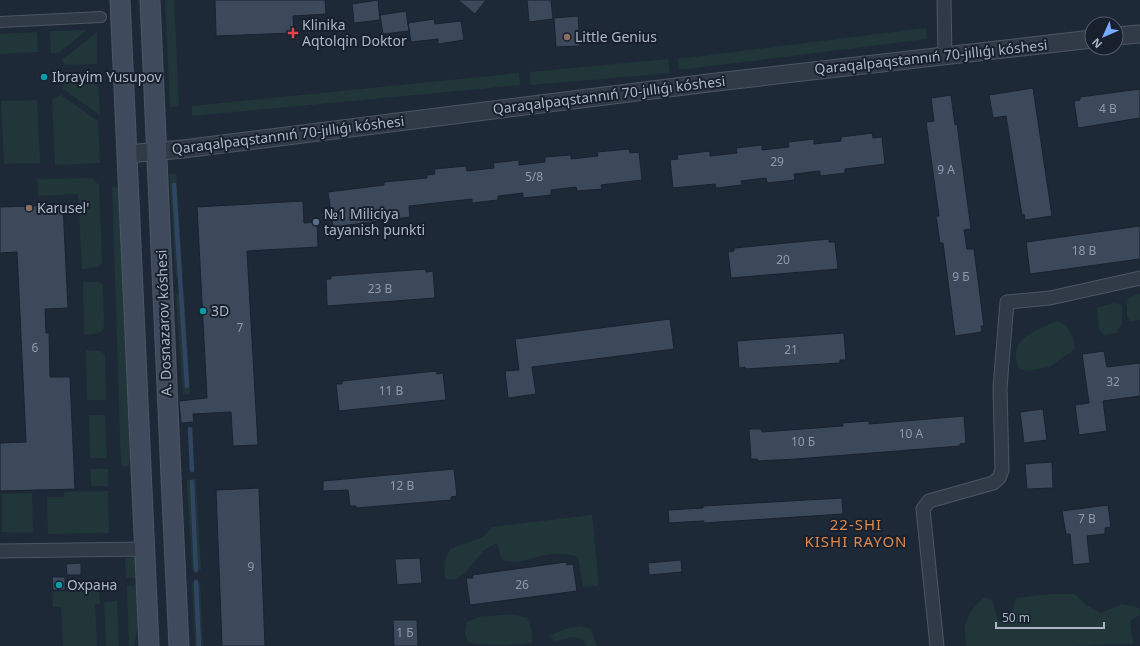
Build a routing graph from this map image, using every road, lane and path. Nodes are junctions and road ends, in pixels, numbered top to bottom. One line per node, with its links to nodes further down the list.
1 (120, 0): 11 (main road, A. Dosnazarov kóshesi)
2 (150, 0): 10 (main road, A. Dosnazarov kóshesi)
3 (944, 0): 9 (street)
4 (101, 17): 5 (street)
5 (0, 22)
6 (1140, 34): 7 (street)
7 (1124, 35)
8 (1084, 40): 9 (street, Qaraqalpaqstannıń 70-jıllıǵı kóshesi)
9 (945, 55): 12 (street, Qaraqalpaqstannıń 70-jıllıǵı kóshesi)
10 (154, 104): 11 (main road); 12 (main road, A. Dosnazarov kóshesi)
11 (125, 109): 13 (main road, A. Dosnazarov kóshesi)
12 (157, 152): 13 (street, Qaraqalpaqstannıń 70-jıllıǵı kóshesi); 14 (main road, A. Dosnazarov kóshesi)
13 (127, 154): 15 (main road, A. Dosnazarov kóshesi)
14 (158, 180): 15 (main road); 20 (main road, A. Dosnazarov kóshesi)
15 (128, 182): 17 (main road, A. Dosnazarov kóshesi)
16 (1140, 278): 21 (street)
17 (145, 549): 18 (street); 19 (main road, A. Dosnazarov kóshesi)
18 (0, 551)
19 (149, 646)
20 (179, 646)
21 (937, 646)

